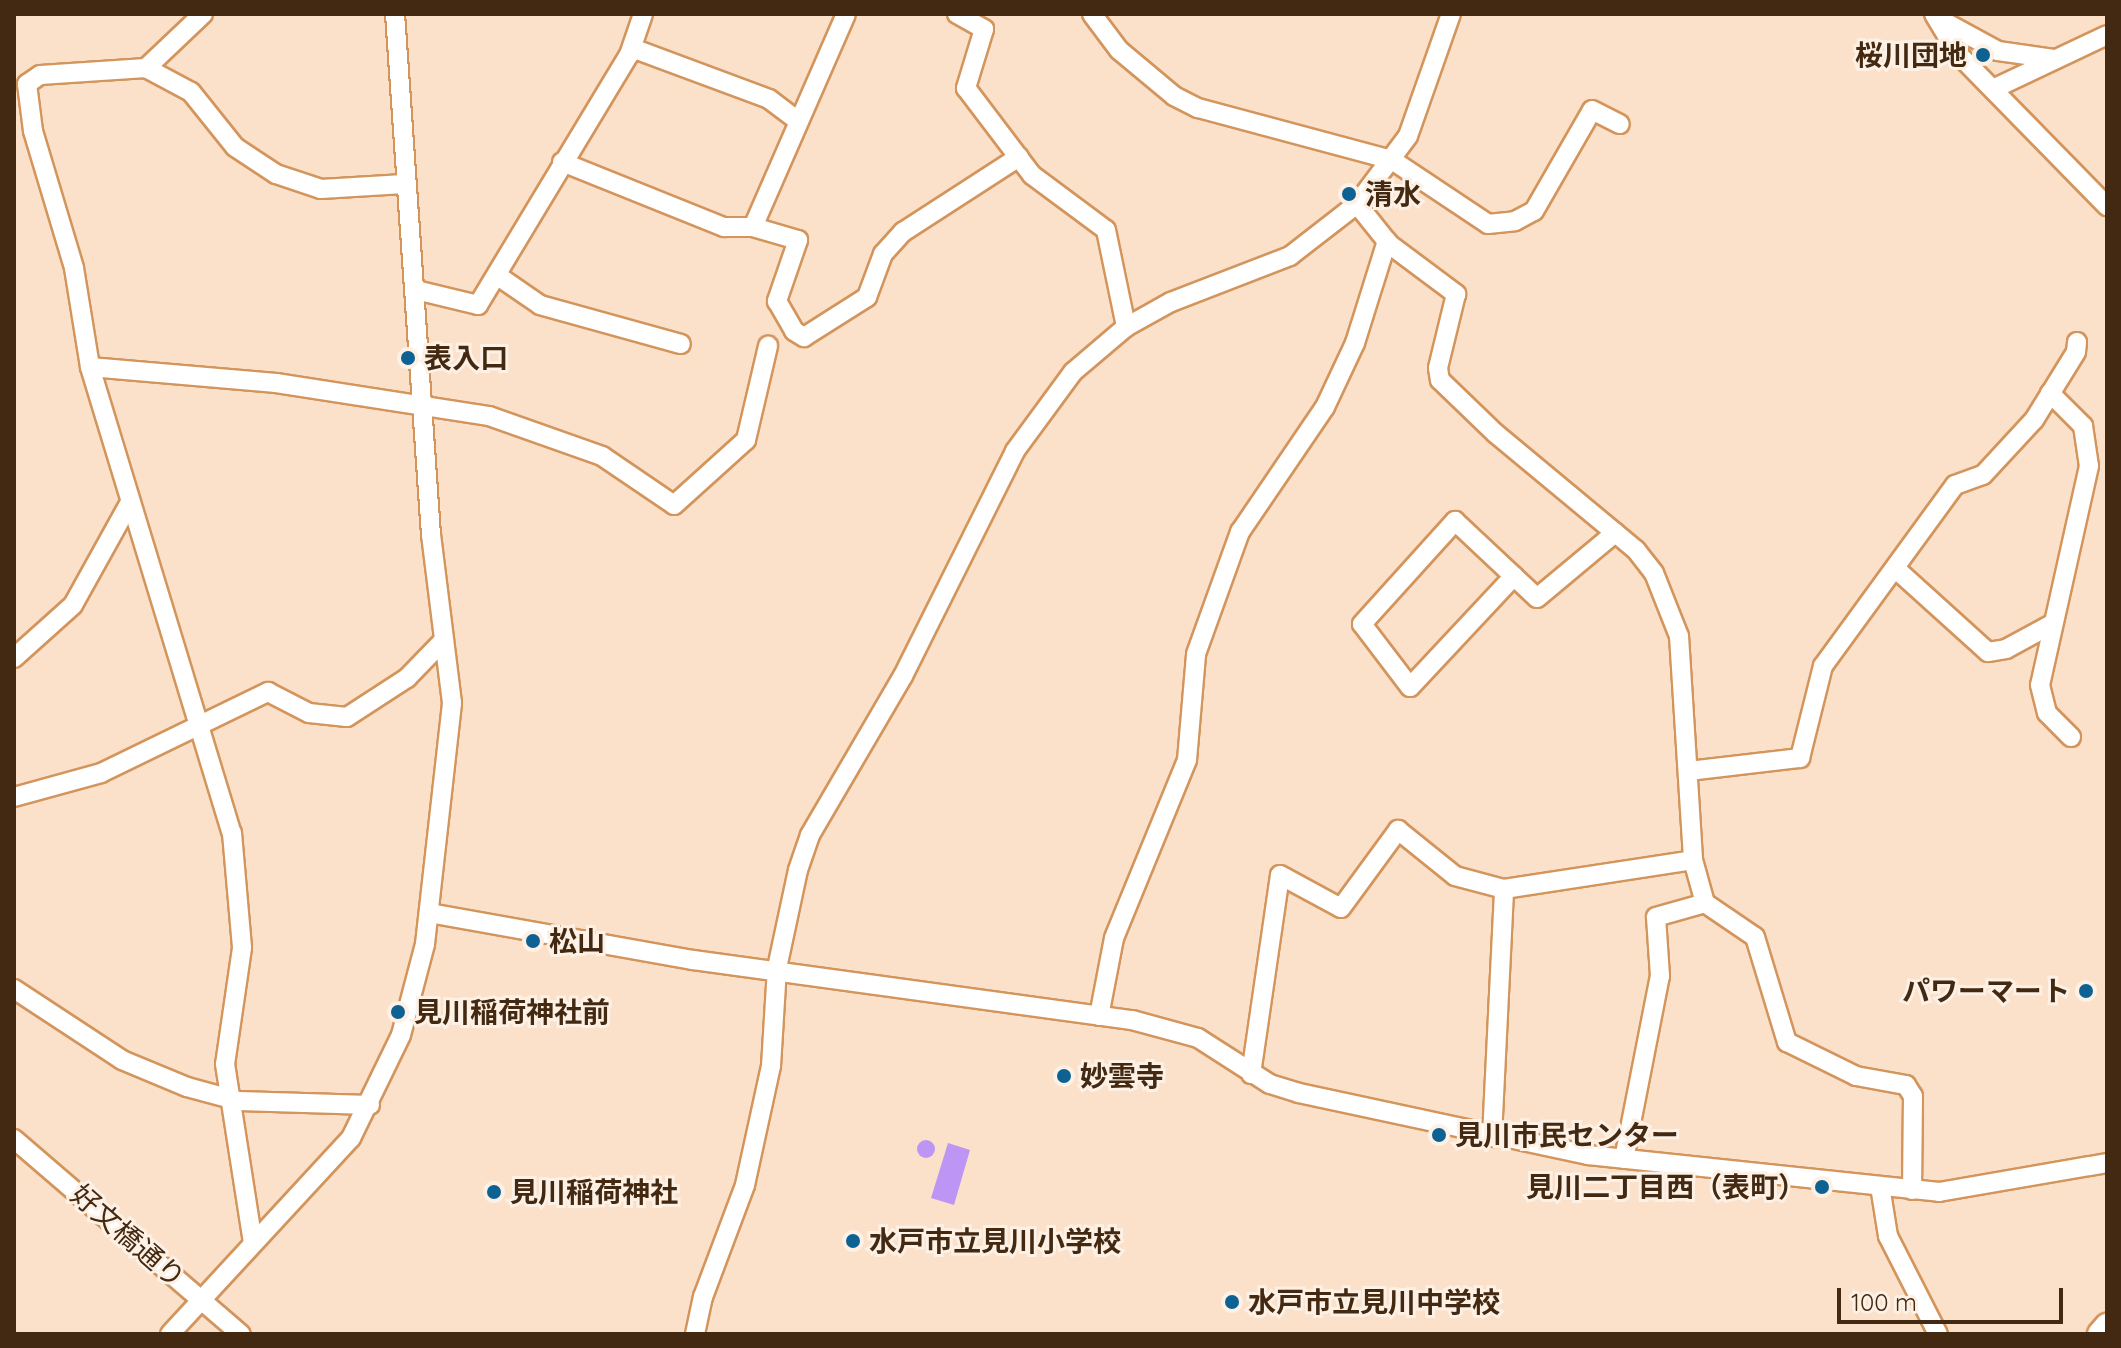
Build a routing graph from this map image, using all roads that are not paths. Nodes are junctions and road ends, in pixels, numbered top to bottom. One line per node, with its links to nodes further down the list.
1 (203, 14): 12 (street)
2 (395, 14): 19 (street)
3 (643, 14): 10 (street)
4 (846, 14): 14 (street)
5 (957, 14): 16 (street)
6 (1092, 14): 17 (street)
7 (1451, 14): 17 (street)
8 (1934, 14): 11 (street); 13 (street)
9 (2107, 35): 11 (street)
10 (632, 48): 14 (street); 18 (street)
11 (2055, 59): 13 (street)
12 (146, 68): 19 (street); 30 (street)
13 (1993, 89): 21 (street)
14 (797, 120): 22 (street)
15 (1620, 124): 17 (street)
16 (1019, 157): 22 (street); 26 (street)
17 (1392, 160): 20 (street)
18 (562, 162): 22 (street); 24 (street)
19 (404, 184): 25 (street)
20 (1357, 204): 23 (street); 26 (street)
21 (2107, 206)
22 (753, 227)
23 (1387, 241): 34 (street); 50 (street)
24 (498, 276): 25 (street); 28 (street)
25 (416, 290): 32 (street)
26 (1126, 327): 48 (street)
27 (2077, 342): 31 (street)
28 (681, 344)
29 (768, 346): 32 (street)
30 (90, 367): 32 (street); 33 (street)
31 (2050, 393): 35 (street); 37 (street)
32 (423, 404): 38 (street)
33 (130, 502): 39 (street); 40 (street)
34 (1615, 533): 36 (street); 42 (street)
35 (1896, 569): 37 (street); 42 (street)
36 (1514, 576): 36 (street)
37 (2052, 624): 41 (street)
38 (444, 640): 40 (street); 47 (street)
39 (14, 658)
40 (198, 722): 43 (street); 52 (street)
41 (2071, 737)
42 (1689, 771): 44 (street)
43 (14, 797)
44 (1693, 860): 45 (street); 46 (street)
45 (1504, 889): 51 (street); 54 (street)
46 (1705, 903): 56 (street); 59 (street)
47 (429, 913): 48 (street); 53 (street)
48 (777, 968): 50 (street); 65 (street)
49 (14, 989): 52 (street)
50 (1099, 1016): 51 (street)
51 (1251, 1074): 54 (street)
52 (229, 1097): 53 (street); 60 (street)
53 (370, 1105): 60 (street)
54 (1492, 1137): 56 (street)
55 (14, 1139): 61 (street, 好文橋通り)
56 (1624, 1159): 58 (street)
57 (2107, 1163): 59 (street)
58 (1880, 1186): 59 (street); 66 (street)
59 (1912, 1190)
60 (253, 1242): 61 (street)
61 (200, 1299): 63 (street); 64 (street, 好文橋通り)
62 (2107, 1326): 67 (main road)
63 (170, 1334)
64 (241, 1334)
65 (695, 1334)
66 (1938, 1334)
67 (2100, 1334)

